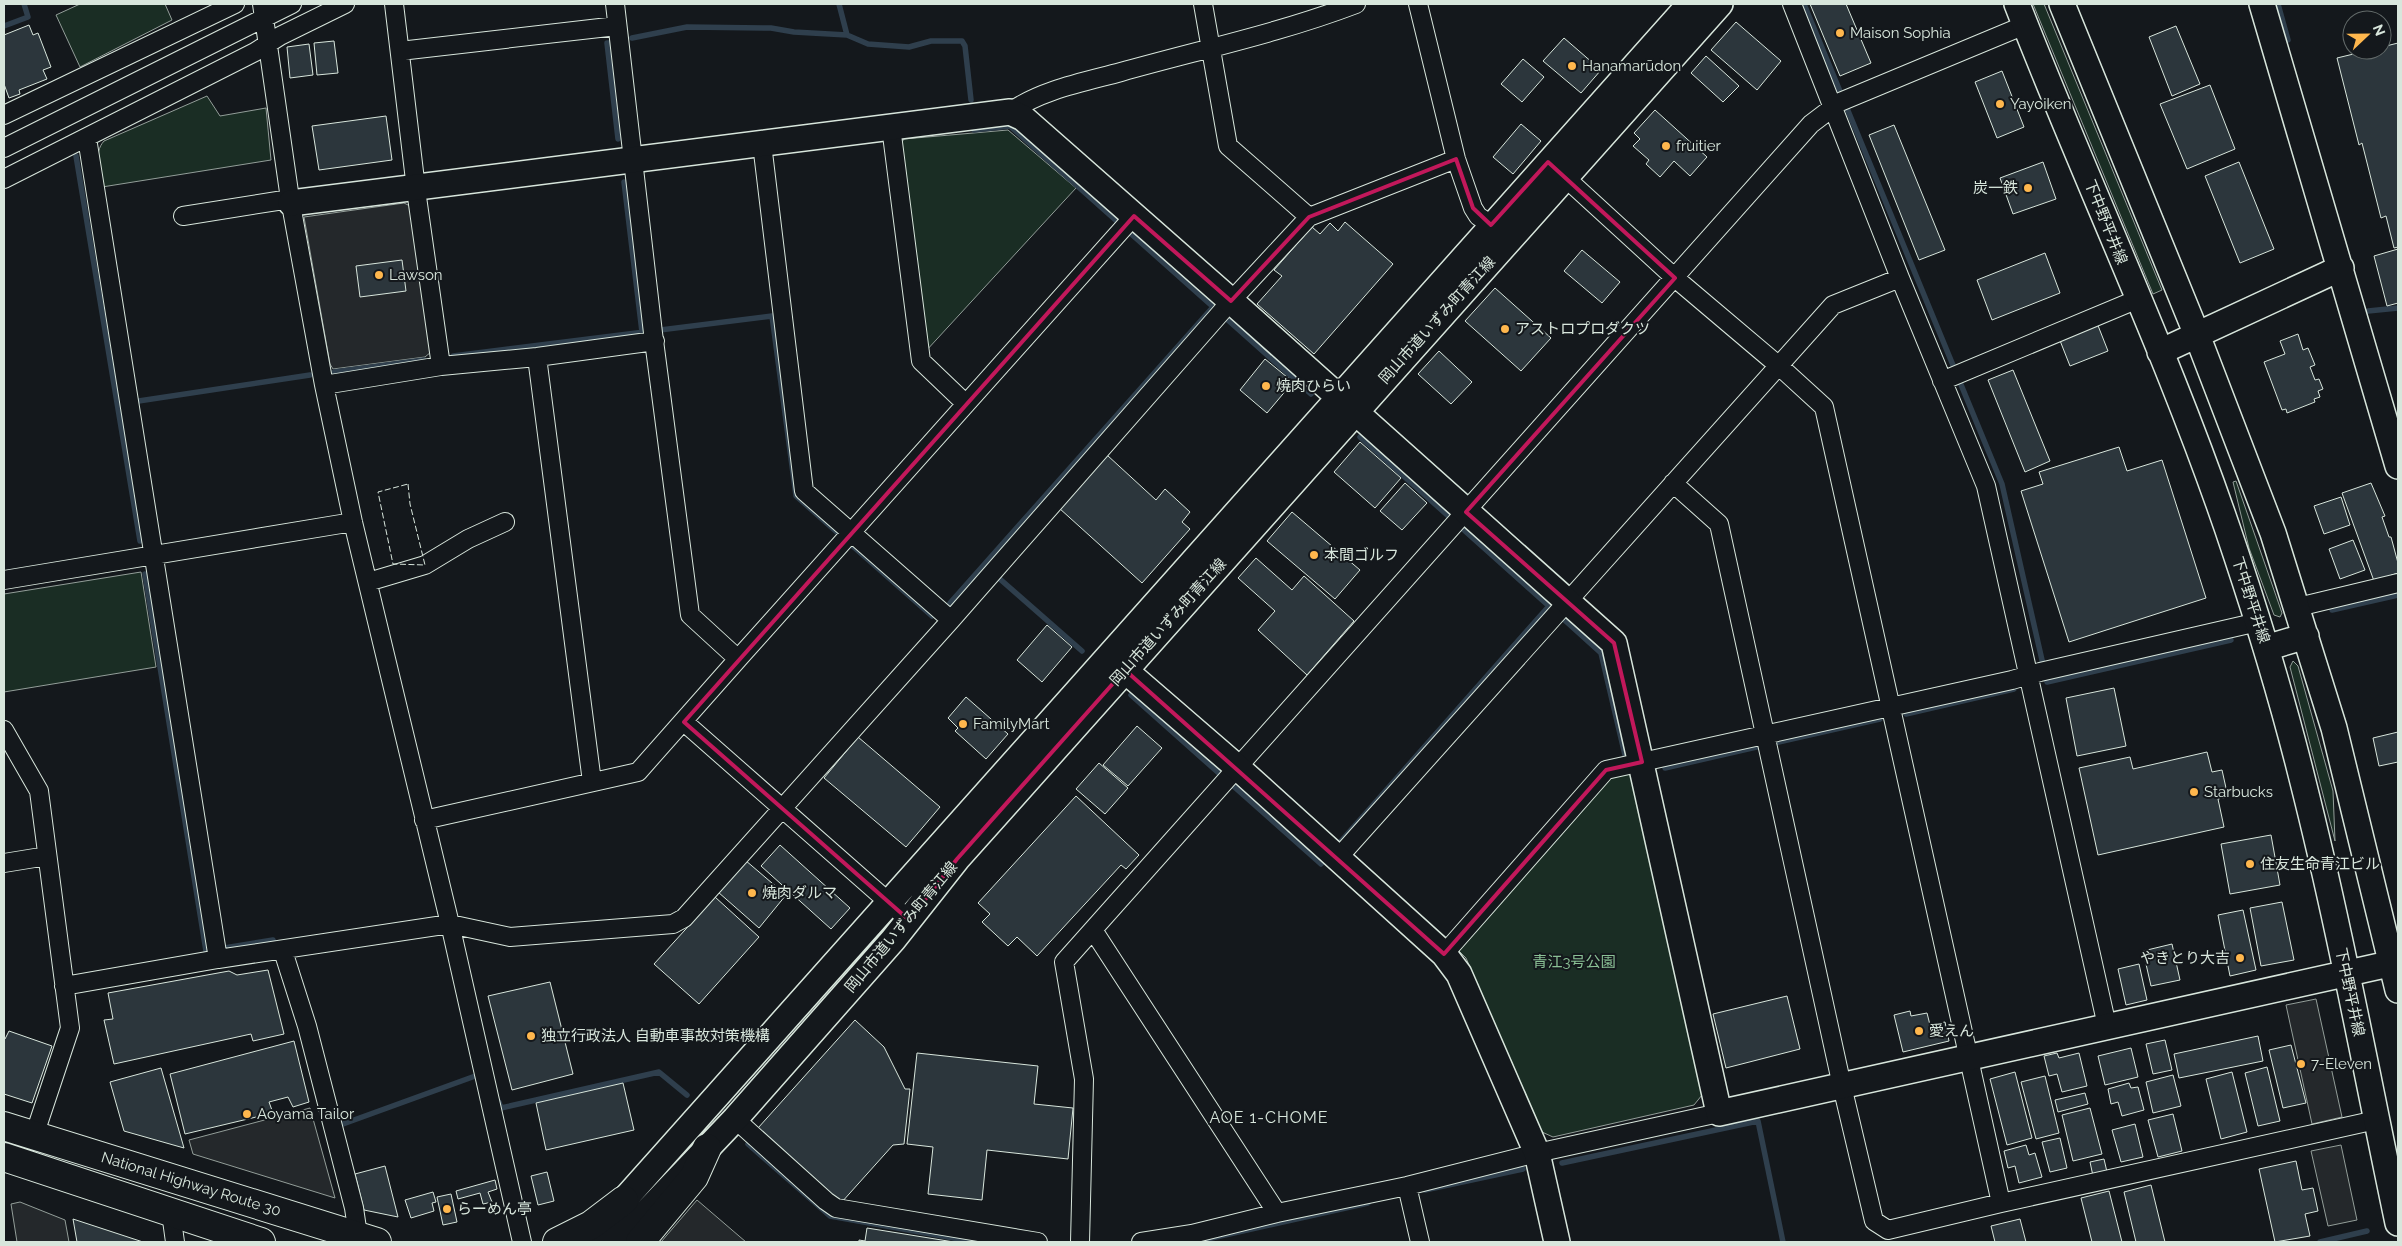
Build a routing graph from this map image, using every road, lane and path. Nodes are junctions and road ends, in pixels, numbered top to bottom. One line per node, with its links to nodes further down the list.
1 (235, 4): 22 (street)
2 (292, 4): 14 (street)
3 (346, 4): 17 (street)
4 (394, 4): 19 (street)
5 (615, 4): 16 (street)
6 (1203, 4): 18 (street)
7 (1356, 4): 18 (street)
8 (1418, 4): 27 (street)
9 (1690, 4): 29 (street, 岡山市道いずみ町青江線)
10 (1720, 4): 29 (street, 岡山市道いずみ町青江線)
11 (1792, 4): 20 (street)
12 (2062, 4): 43 (street)
13 (2262, 4): 37 (street)
14 (263, 11): 17 (street); 26 (street)
15 (2021, 14): 20 (street); 40 (street, 下中野平井線)
16 (617, 26): 19 (street); 28 (street)
17 (268, 44): 24 (street); 32 (street)
18 (1211, 47): 21 (street); 34 (street)
19 (400, 51): 31 (street)
20 (1841, 101): 38 (street); 39 (street)
21 (1010, 112): 23 (street); 35 (street)
22 (4, 115)
23 (891, 127): 25 (street); 50 (street)
24 (88, 138): 30 (street); 58 (street)
25 (762, 144): 28 (street); 57 (street)
26 (4, 148)
27 (1456, 159): 34 (street); 36 (street)
28 (634, 160): 31 (street); 42 (street)
29 (1556, 169): 36 (street, 岡山市道いずみ町青江線); 38 (street); 51 (street, 岡山市道いずみ町青江線)
30 (4, 179)
31 (416, 186): 32 (street); 46 (street)
32 (290, 201): 33 (street); 49 (street)
33 (184, 216)
34 (1309, 217): 41 (street)
35 (1128, 223): 41 (street); 50 (street)
36 (1491, 225): 51 (street, 岡山市道いずみ町青江線)
37 (2341, 268): 43 (street); 52 (street)
38 (1676, 278): 47 (street); 54 (street)
39 (1900, 278): 47 (street); 48 (street)
40 (2138, 299): 44 (street, 下中野平井線); 48 (street)
41 (1224, 309): 51 (street); 64 (street)
42 (654, 334): 45 (street); 68 (street)
43 (2197, 335): 44 (street); 62 (street)
44 (2160, 352): 65 (street, 下中野平井線)
45 (537, 357): 46 (street); 77 (street)
46 (440, 361): 49 (street)
47 (1779, 366): 53 (street); 71 (street)
48 (1952, 376): 70 (street)
49 (324, 385): 55 (street)
50 (966, 404): 57 (street)
51 (1347, 404): 54 (street); 69 (street, 岡山市道いずみ町青江線)
52 (2398, 466)
53 (1673, 484): 63 (street); 74 (street)
54 (1460, 519): 63 (street); 76 (street)
55 (354, 522): 58 (street); 60 (street)
56 (505, 522): 60 (street)
57 (847, 537): 64 (street); 68 (street)
58 (154, 557): 59 (street); 88 (street)
59 (4, 580)
60 (368, 582): 79 (street)
61 (2398, 583): 62 (street)
62 (2298, 607): 66 (street)
63 (1560, 609): 75 (street); 80 (street)
64 (951, 620): 78 (street)
65 (2258, 622): 67 (street, 下中野平井線); 70 (street)
66 (2306, 636): 67 (street); 90 (street)
67 (2266, 648): 91 (street, 下中野平井線)
68 (738, 659): 72 (street)
69 (1117, 664): 76 (street); 83 (street, 岡山市道いずみ町青江線); 84 (street, 岡山市道いずみ町青江線)
70 (2039, 672): 71 (street); 94 (street)
71 (1890, 707): 74 (street); 95 (street)
72 (684, 722): 77 (street); 78 (street)
73 (4, 730): 81 (street)
74 (1766, 741): 75 (street); 96 (street)
75 (1642, 762): 89 (street); 97 (street)
76 (1231, 776): 80 (street); 86 (street)
77 (592, 782): 79 (street)
78 (782, 808): 83 (street); 85 (street)
79 (424, 820): 85 (street)
80 (1333, 855): 89 (street)
81 (47, 856): 82 (street); 92 (street)
82 (4, 863)
83 (890, 902): 84 (street); 106 (street, 岡山市道いずみ町青江線)
84 (909, 920): 98 (street, 岡山市道いずみ町青江線)
85 (450, 924): 87 (street); 115 (street)
86 (1093, 930): 109 (street); 121 (street)
87 (283, 950): 88 (street); 112 (street)
88 (217, 952): 92 (street)
89 (1444, 954): 103 (street)
90 (2395, 963): 91 (street); 93 (street)
91 (2346, 973): 94 (street); 99 (street, 下中野平井線)
92 (64, 986): 101 (street)
93 (2398, 990)
94 (2106, 1026): 95 (street)
95 (1968, 1058): 96 (street); 107 (street)
96 (1842, 1086): 97 (street); 107 (street)
97 (1720, 1113): 103 (street)
98 (735, 1119): 102 (street, 岡山市道いずみ町青江線); 120 (street)
99 (2376, 1120): 107 (street); 110 (street, 下中野平井線)
100 (4, 1126): 101 (highway, National Highway Route 30)
101 (34, 1136): 112 (highway, National Highway Route 30)
102 (707, 1148): 118 (street, 岡山市道いずみ町青江線); 119 (highway)
103 (1537, 1154): 105 (street); 124 (street)
104 (4, 1157): 108 (highway, National Highway Route 30)
105 (1407, 1186): 109 (street); 123 (street)
106 (624, 1200): 116 (highway); 117 (street, 岡山市道いずみ町青江線)
107 (2001, 1203)
108 (171, 1213): 113 (street); 114 (highway, National Highway Route 30)
109 (1277, 1213): 111 (street)
110 (2398, 1223)
111 (1193, 1238): 122 (street)
112 (365, 1240)
113 (175, 1242)
114 (261, 1242)
115 (522, 1242)
116 (557, 1242)
117 (590, 1242)
118 (618, 1242)
119 (640, 1242)
120 (1038, 1242)
121 (1080, 1242)
122 (1141, 1242)
123 (1420, 1242)
124 (1557, 1242)

